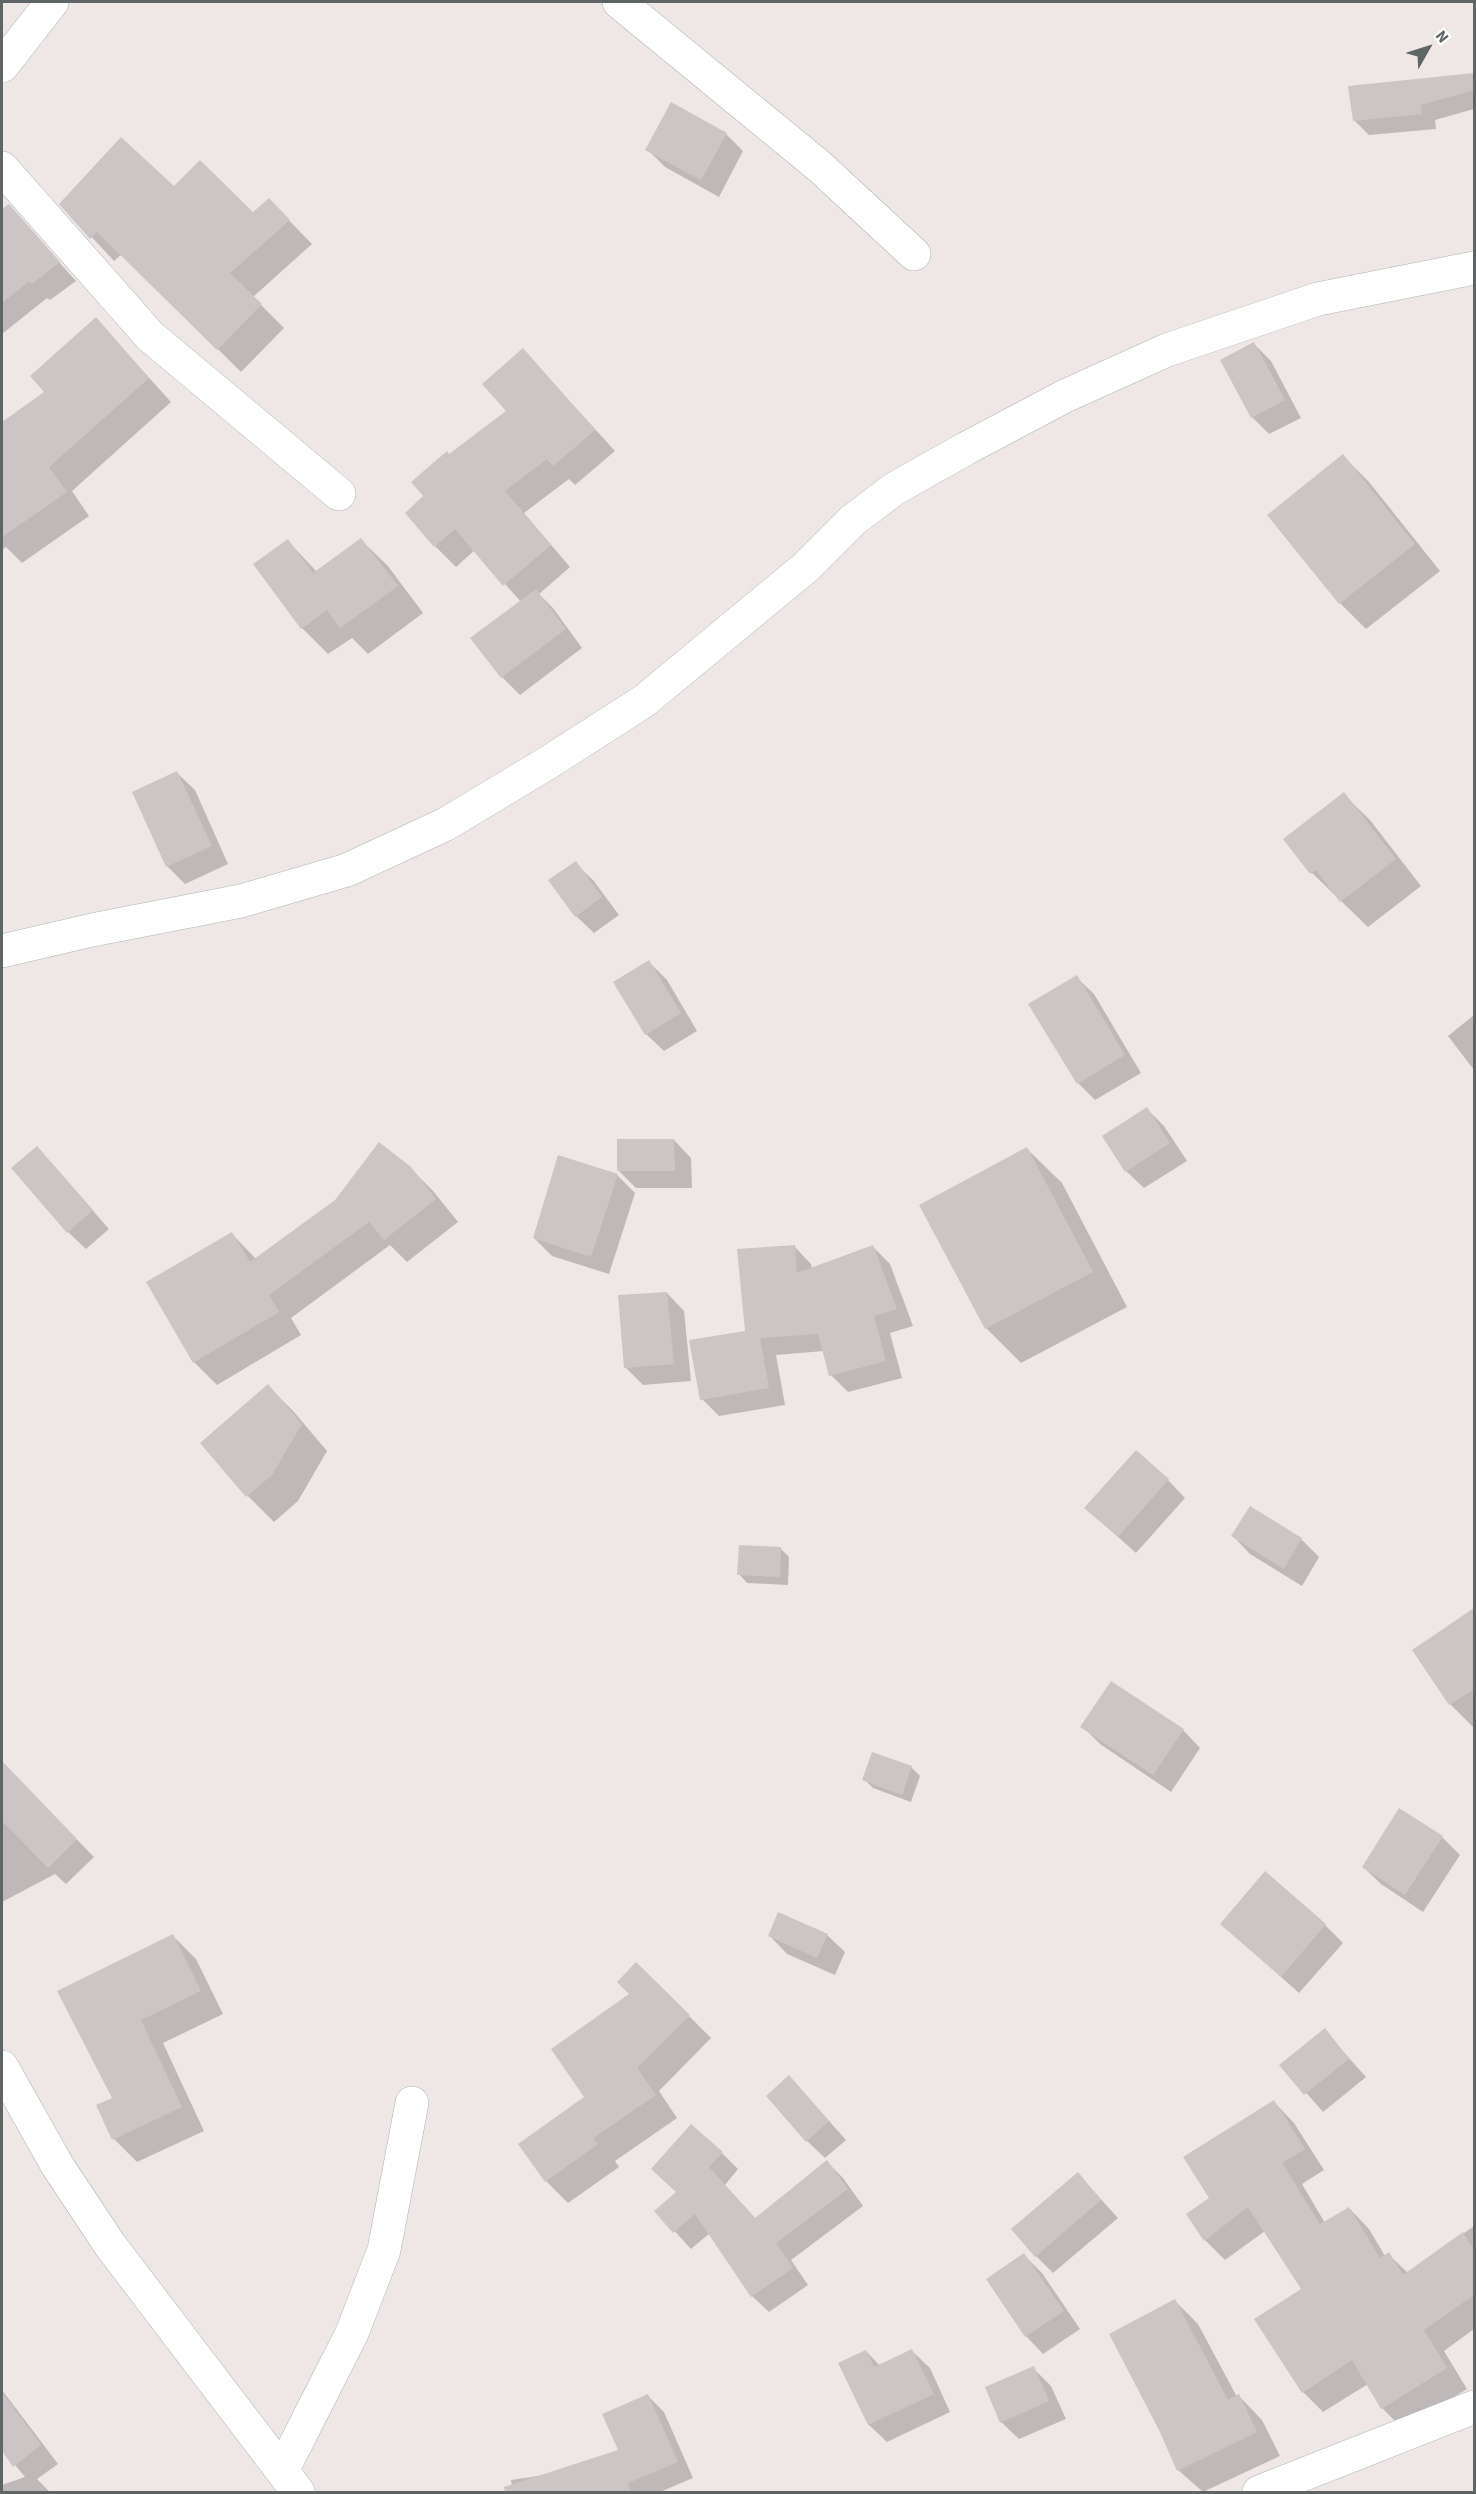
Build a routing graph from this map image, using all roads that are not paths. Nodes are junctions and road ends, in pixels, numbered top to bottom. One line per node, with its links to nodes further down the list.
1 (52, 2): 3 (street)
2 (619, 2): 5 (street)
3 (2, 66)
4 (2, 168): 7 (street)
5 (914, 254)
6 (1474, 268): 8 (street)
7 (339, 494)
8 (2, 951)
9 (2, 2067): 12 (street)
10 (412, 2103): 12 (street)
11 (1474, 2407): 13 (street)
12 (290, 2482)
13 (1259, 2493)

